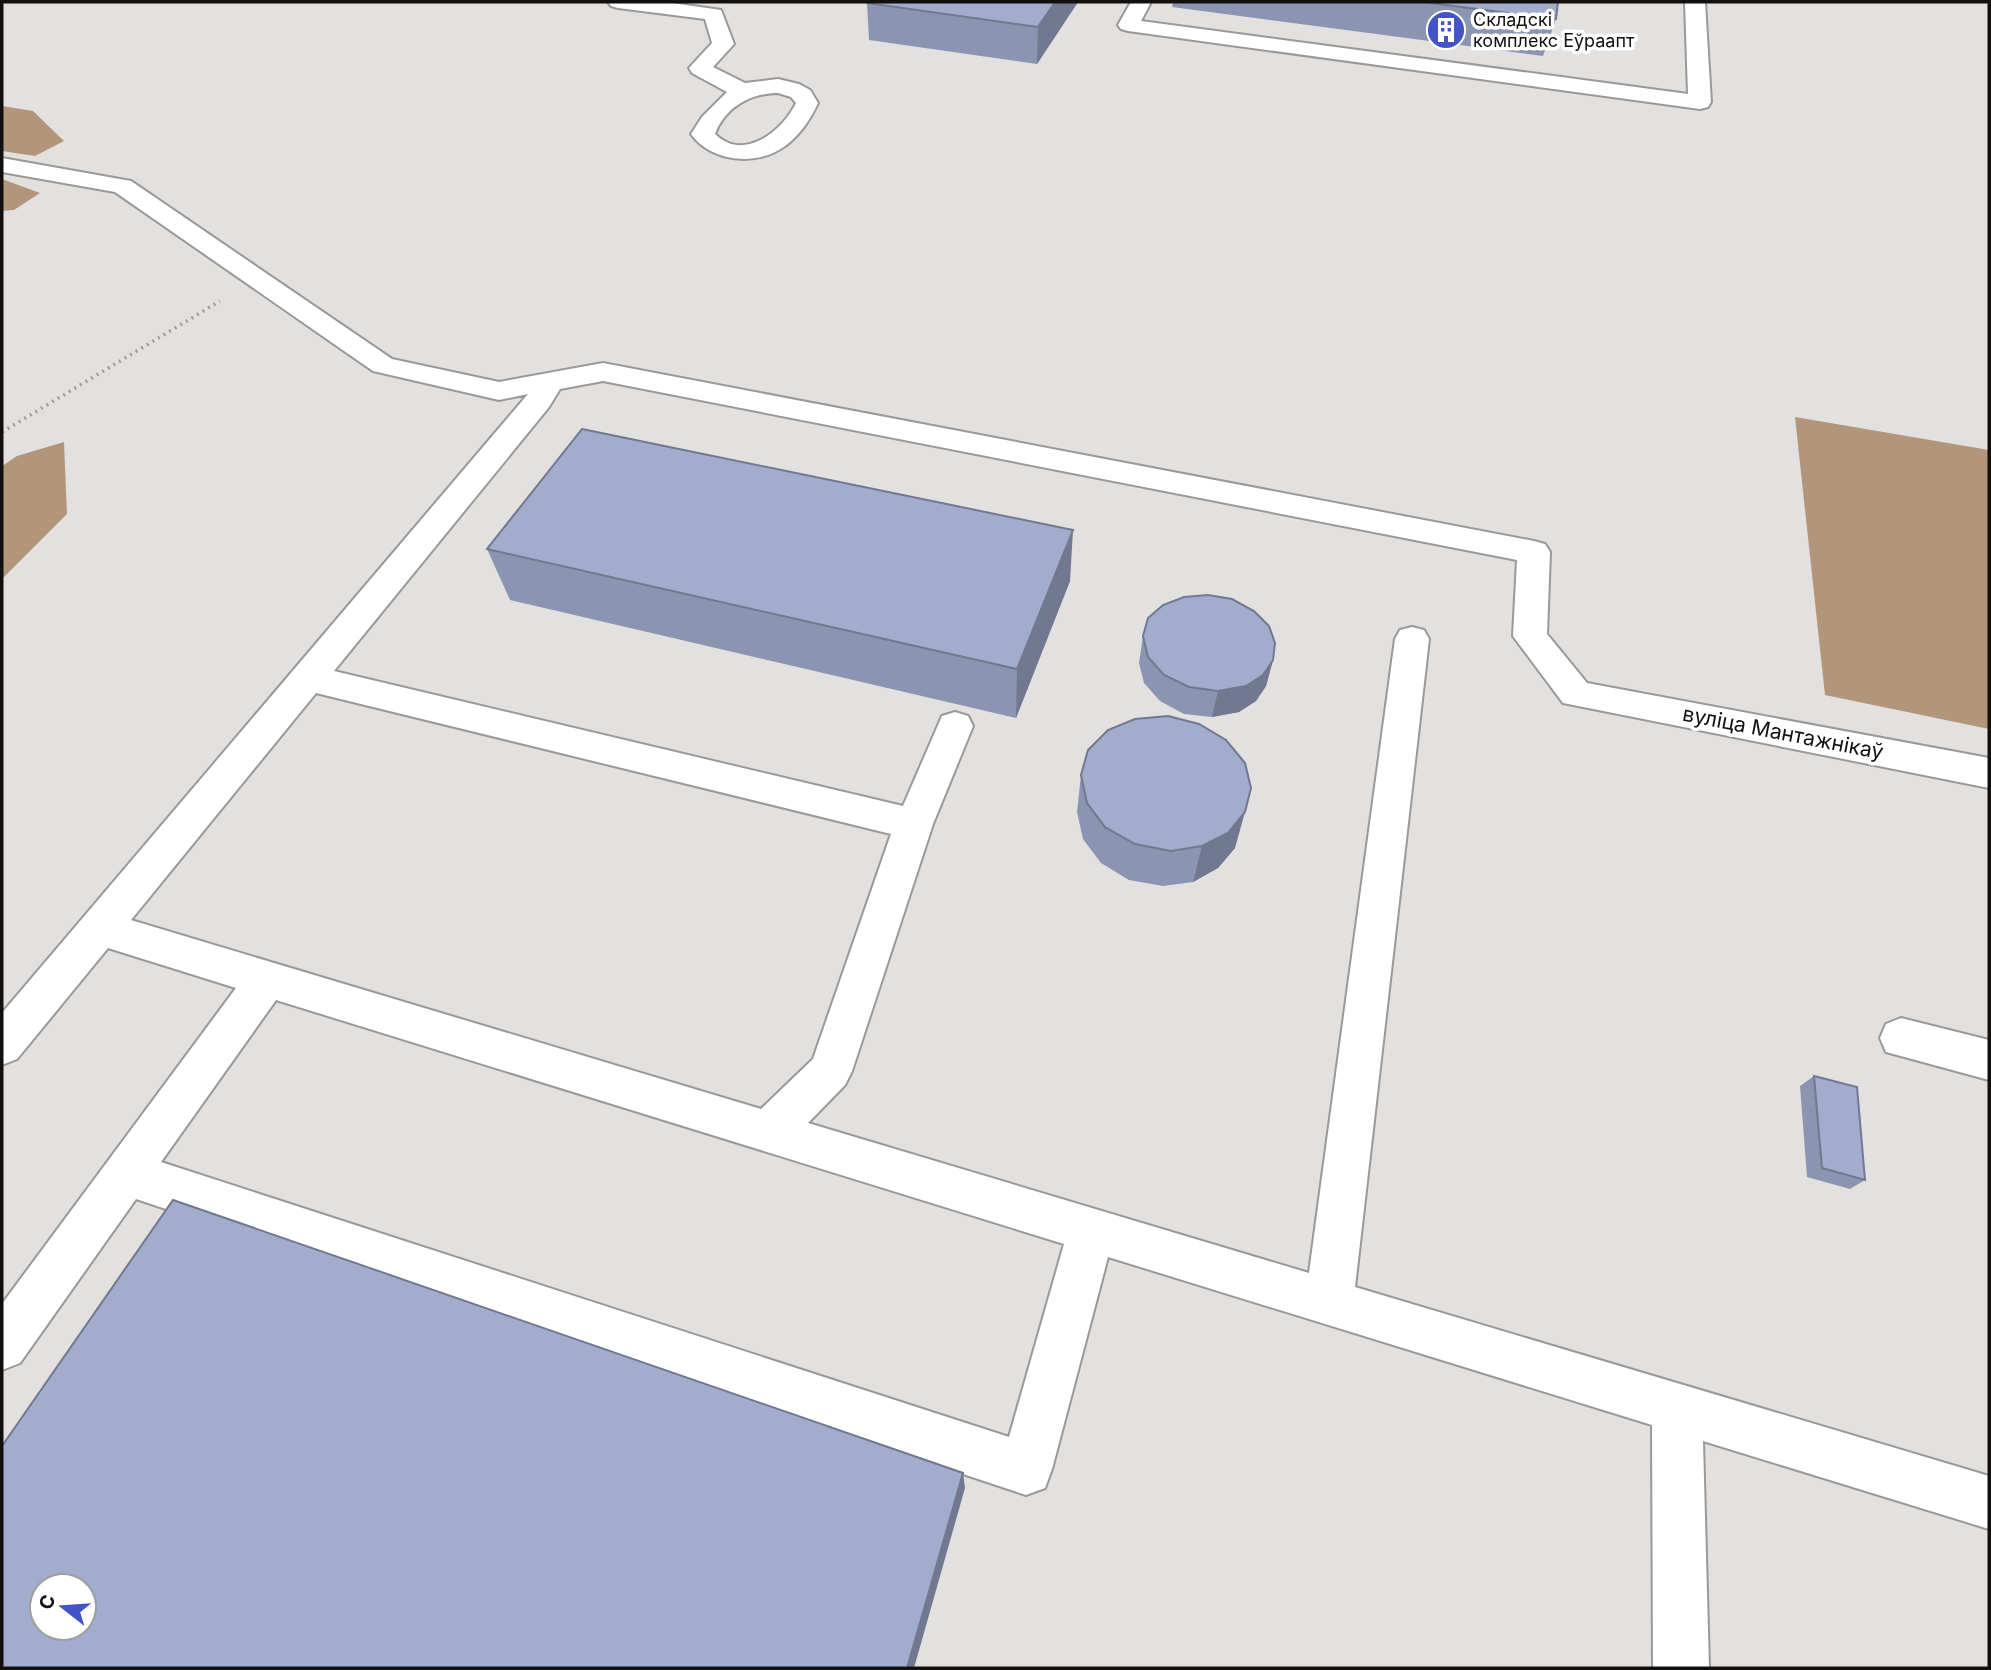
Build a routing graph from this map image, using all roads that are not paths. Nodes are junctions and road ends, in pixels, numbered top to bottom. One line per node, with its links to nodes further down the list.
1 (618, 2): 4 (street)
2 (1140, 2): 3 (street)
3 (1695, 2)
4 (742, 91)
5 (2, 165): 6 (street)
6 (549, 382): 8 (street); 10 (street, вуліца Мантажнікаў)
7 (1412, 639): 20 (street)
8 (309, 678): 11 (street); 12 (street)
9 (955, 726): 11 (street)
10 (1989, 773)
11 (914, 824): 17 (street)
12 (99, 929): 13 (street); 15 (street)
13 (267, 979): 17 (street); 18 (street)
14 (1901, 1038): 16 (street)
15 (2, 1045)
16 (1989, 1060)
17 (768, 1132): 19 (street)
18 (126, 1173): 19 (street); 21 (street)
19 (1091, 1230): 20 (street)
20 (1329, 1303): 22 (street)
21 (2, 1345)
22 (1677, 1408): 23 (street); 24 (street)
23 (1989, 1503)
24 (1681, 1668)

